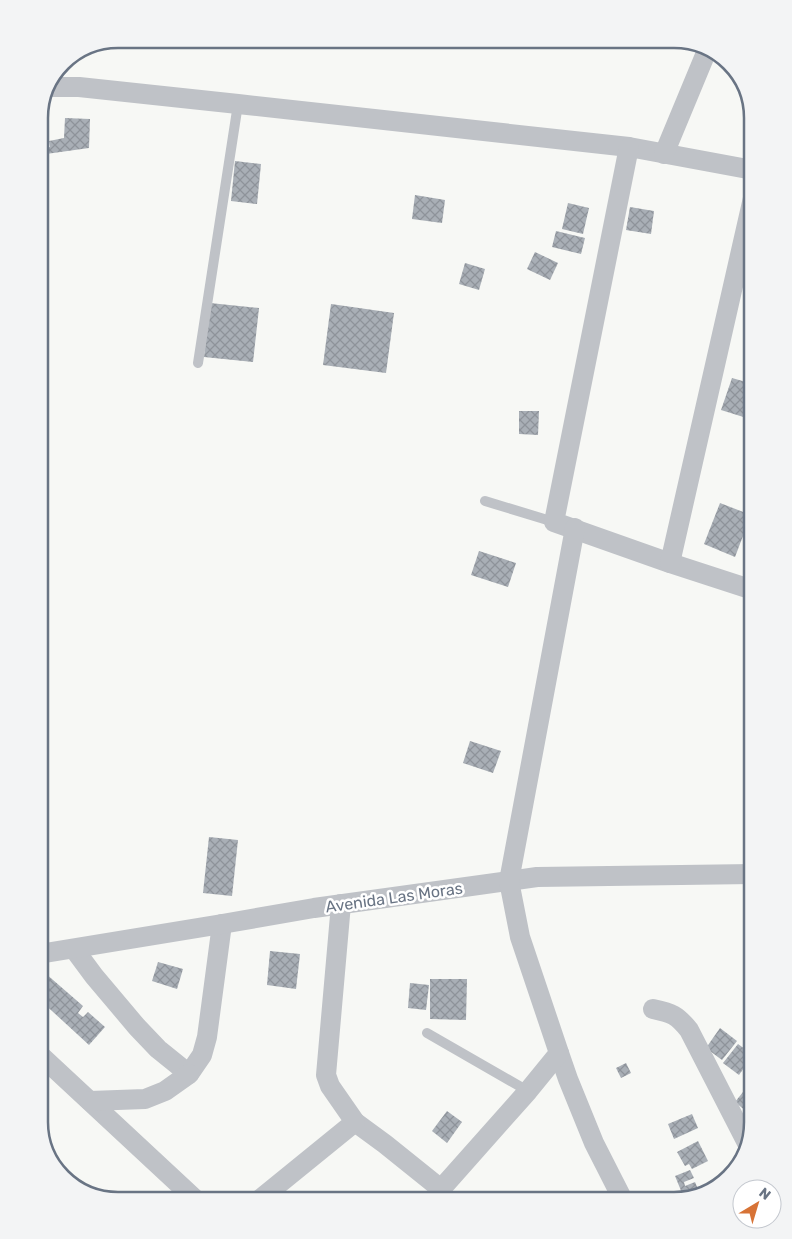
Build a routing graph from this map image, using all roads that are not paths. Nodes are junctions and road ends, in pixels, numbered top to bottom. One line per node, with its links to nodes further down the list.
1 (705, 55): 5 (street)
2 (55, 87): 3 (street)
3 (238, 104): 4 (street); 8 (lane)
4 (629, 147): 5 (street); 10 (street)
5 (664, 154): 6 (street)
6 (744, 168)
7 (744, 238): 12 (street)
8 (198, 363)
9 (485, 501): 10 (lane)
10 (554, 522): 11 (street)
11 (575, 528): 12 (street); 15 (street)
12 (670, 563): 13 (street)
13 (744, 587)
14 (744, 874): 15 (street, Avenida Las Moras)
15 (509, 881): 16 (street, Avenida Las Moras); 22 (street)
16 (342, 904): 17 (street, Avenida Las Moras); 27 (street)
17 (222, 924): 18 (street, Avenida Las Moras); 24 (street)
18 (74, 949): 19 (street, Avenida Las Moras); 24 (street)
19 (48, 953)
20 (653, 1009): 28 (street)
21 (428, 1033): 25 (lane)
22 (559, 1053): 25 (street); 33 (street)
23 (48, 1062): 26 (street)
24 (190, 1074): 26 (street)
25 (528, 1091): 32 (street)
26 (90, 1101): 29 (street)
27 (355, 1122): 30 (street); 31 (street)
28 (743, 1135)
29 (187, 1191)
30 (270, 1191)
31 (433, 1192)
32 (437, 1192)
33 (619, 1192)

